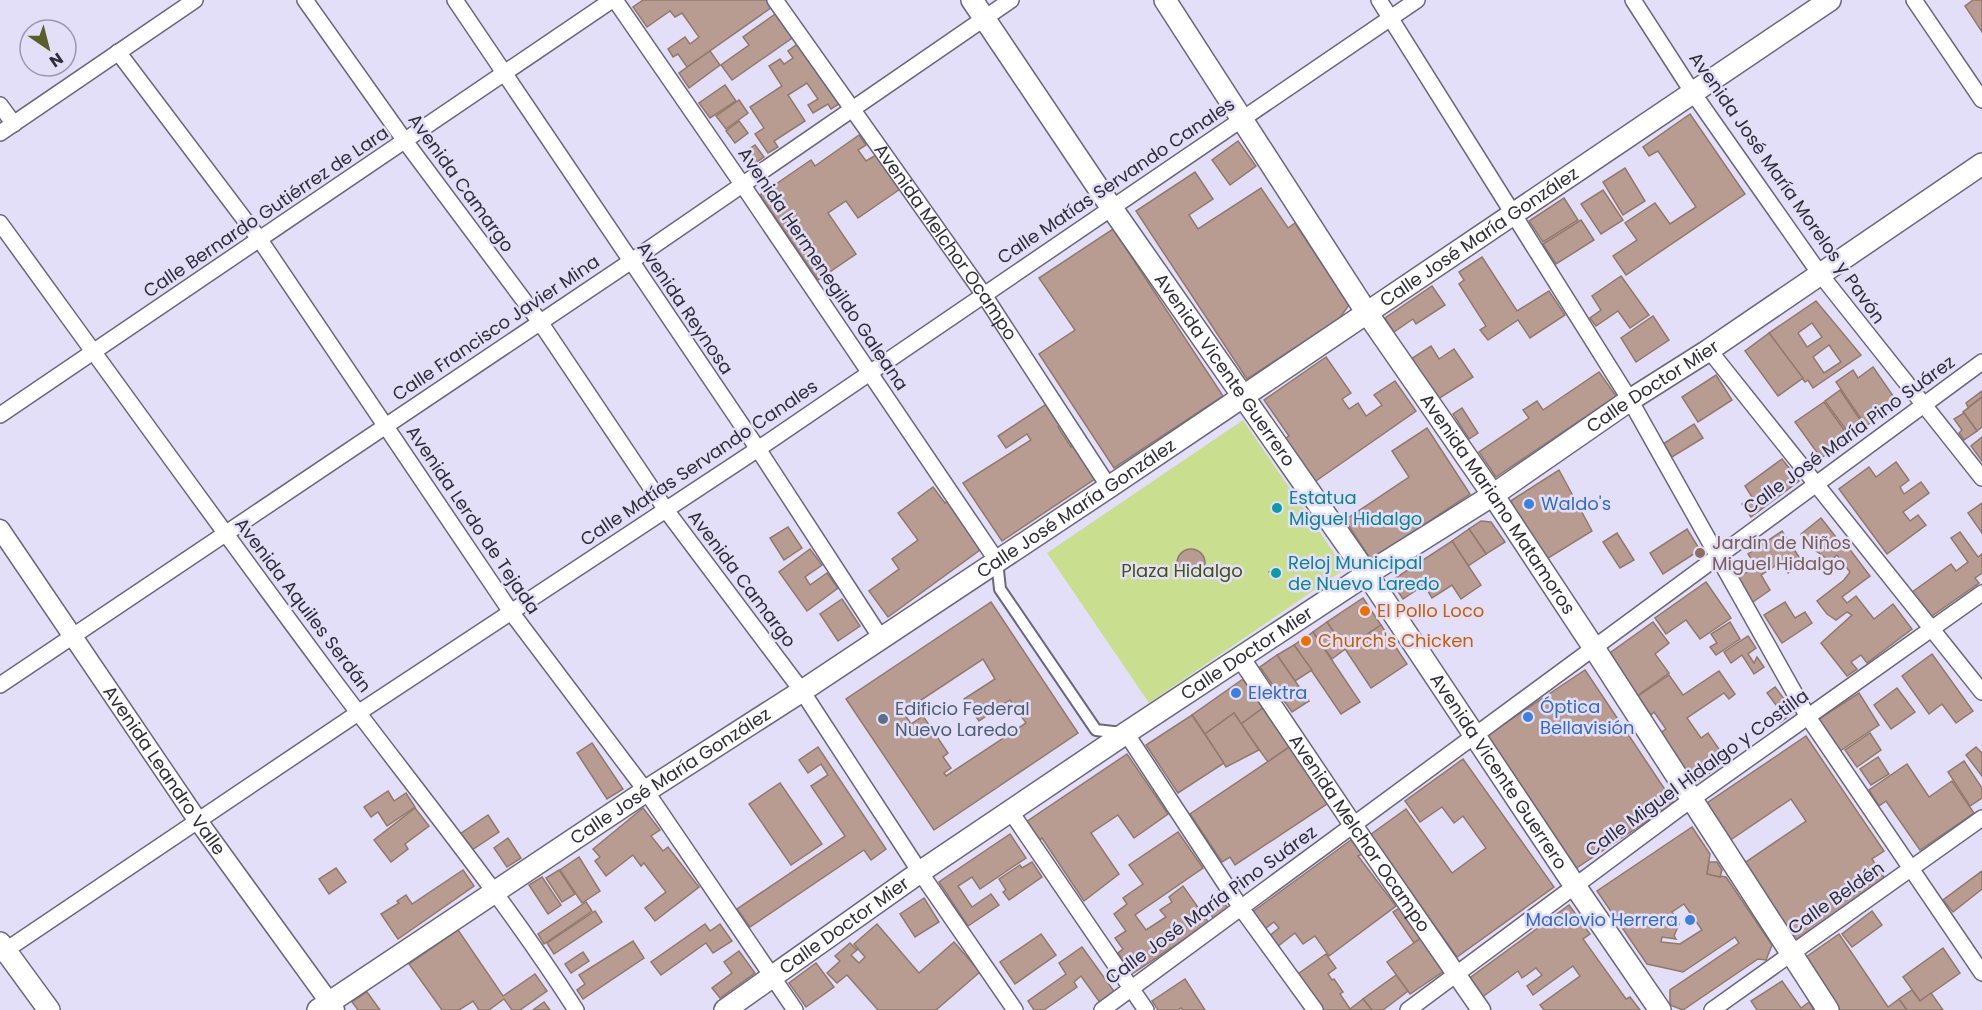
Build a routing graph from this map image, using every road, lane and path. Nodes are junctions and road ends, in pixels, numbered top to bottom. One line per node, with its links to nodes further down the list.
1 (195, 0): 16 (street)
2 (305, 0): 25 (street, Avenida Camargo)
3 (455, 0): 17 (street, Avenida Reynosa)
4 (614, 0): 17 (street, Calle Bernardo Gutiérrez de Lara); 27 (street, Avenida Hermenegildo Galeana)
5 (775, 0): 21 (street, Avenida Melchor Ocampo)
6 (972, 0): 14 (main road, Avenida Vicente Guerrero)
7 (1011, 0): 14 (street, Calle Francisco Javier Mina)
8 (1165, 0): 22 (main road, Avenida Mariano Matamoros)
9 (1378, 0): 15 (street)
10 (1416, 0): 15 (street, Calle Matías Servando Canales)
11 (1633, 0): 18 (street, Avenida José María Morelos y Pavón)
12 (1830, 0): 18 (main road, Calle José María González)
13 (1914, 0): 19 (street)
14 (984, 18): 21 (street, Calle Francisco Javier Mina); 28 (main road, Avenida Vicente Guerrero)
15 (1390, 19): 22 (street, Calle Matías Servando Canales); 29 (street)
16 (118, 52): 23 (street); 31 (street, Avenida Lerdo de Tejada)
17 (505, 74): 25 (street, Calle Bernardo Gutiérrez de Lara); 32 (street, Avenida Reynosa)
18 (1693, 93): 29 (main road, Calle José María González); 33 (street, Avenida José María Morelos y Pavón)
19 (1982, 100)
20 (0, 105): 23 (street)
21 (853, 108): 27 (street, Calle Francisco Javier Mina); 34 (street, Avenida Melchor Ocampo)
22 (1242, 118): 28 (street, Calle Matías Servando Canales); 35 (main road, Avenida Mariano Matamoros)
23 (14, 124): 24 (street)
24 (0, 133)
25 (405, 141): 31 (street, Calle Bernardo Gutiérrez de Lara); 36 (street, Avenida Camargo)
26 (1982, 164): 33 (main road, Calle Doctor Mier)
27 (742, 184): 32 (street, Calle Francisco Javier Mina); 40 (street, Avenida Hermenegildo Galeana)
28 (1111, 207): 34 (street, Calle Matías Servando Canales); 41 (main road, Avenida Vicente Guerrero)
29 (1514, 214): 35 (main road, Calle José María González); 42 (street)
30 (0, 223): 38 (street, Avenida Aquiles Serdán)
31 (260, 240): 38 (street, Calle Bernardo Gutiérrez de Lara); 45 (street, Avenida Lerdo de Tejada)
32 (630, 262): 36 (street, Calle Francisco Javier Mina); 46 (street, Avenida Reynosa)
33 (1820, 274): 37 (main road, Calle Doctor Mier); 43 (street, Avenida José María Morelos y Pavón)
34 (984, 295): 40 (street, Calle Matías Servando Canales); 49 (street, Avenida Melchor Ocampo)
35 (1368, 313): 41 (main road, Calle José María González); 50 (main road, Avenida Mariano Matamoros)
36 (540, 322): 45 (street, Calle Francisco Javier Mina); 51 (street, Avenida Camargo)
37 (1709, 350): 42 (main road, Calle Doctor Mier); 48 (street)
38 (94, 352): 44 (street, Calle Bernardo Gutiérrez de Lara); 53 (street, Avenida Aquiles Serdán)
39 (1982, 362): 43 (street, Calle José María Pino Suárez)
40 (870, 372): 46 (street, Calle Matías Servando Canales); 55 (street, Avenida Hermenegildo Galeana)
41 (1243, 397): 49 (main road, Calle José María González); 56 (main road, Avenida Vicente Guerrero)
42 (1630, 400): 50 (main road, Calle Doctor Mier); 54 (street)
43 (1923, 405): 47 (street, Avenida José María Morelos y Pavón); 48 (street, Calle José María Pino Suárez)
44 (0, 415)
45 (386, 426): 53 (street, Calle Francisco Javier Mina); 58 (street, Avenida Lerdo de Tejada)
46 (758, 449): 51 (street, Calle Matías Servando Canales); 61 (street, Avenida Reynosa)
47 (1982, 478)
48 (1816, 484): 54 (street, Calle José María Pino Suárez); 59 (street)
49 (1108, 487): 55 (main road, Calle José María González)
50 (1493, 495): 56 (main road, Calle Doctor Mier); 62 (main road, Avenida Mariano Matamoros)
51 (666, 510): 58 (street, Calle Matías Servando Canales); 65 (street, Avenida Camargo)
52 (0, 529): 60 (street, Avenida Leandro Valle)
53 (225, 534): 60 (street, Calle Francisco Javier Mina); 67 (street, Avenida Aquiles Serdán)
54 (1717, 557): 62 (street, Calle José María Pino Suárez); 68 (street)
55 (997, 561): 61 (main road, Calle José María González); 69 (street)
56 (1367, 574): 63 (main road, Calle Doctor Mier); 70 (main road, Avenida Vicente Guerrero)
57 (1982, 593): 59 (street, Calle Miguel Hidalgo y Costilla)
58 (511, 612): 67 (street, Calle Matías Servando Canales); 71 (street, Avenida Lerdo de Tejada)
59 (1932, 629): 66 (street); 68 (street, Calle Miguel Hidalgo y Costilla)
60 (73, 636): 64 (street, Calle Francisco Javier Mina); 75 (street, Avenida Leandro Valle)
61 (881, 638): 65 (main road, Calle José María González)
62 (1594, 648): 70 (street, Calle José María Pino Suárez); 72 (main road, Avenida Mariano Matamoros)
63 (1240, 657): 69 (main road, Calle Doctor Mier); 76 (street, Avenida Melchor Ocampo)
64 (0, 685)
65 (802, 691): 71 (main road, Calle José María González); 78 (street, Avenida Camargo)
66 (1982, 692)
67 (358, 713): 75 (street, Calle Matías Servando Canales); 80 (street, Avenida Aquiles Serdán)
68 (1808, 717): 72 (street, Calle Miguel Hidalgo y Costilla); 77 (street)
69 (1126, 733): 73 (main road, Calle Doctor Mier); 81 (street)
70 (1475, 735): 76 (street, Calle José María Pino Suárez); 79 (main road, Avenida Vicente Guerrero)
71 (646, 791): 80 (main road, Calle José María González); 86 (street, Avenida Lerdo de Tejada)
72 (1692, 799): 79 (street, Calle Miguel Hidalgo y Costilla); 83 (main road, Avenida Mariano Matamoros)
73 (1011, 812): 78 (main road, Calle Doctor Mier); 87 (street)
74 (1982, 818): 77 (street, Calle Beldén)
75 (198, 820): 82 (street, Calle Matías Servando Canales); 88 (street, Avenida Leandro Valle)
76 (1353, 825): 81 (street, Calle José María Pino Suárez); 85 (street, Avenida Melchor Ocampo)
77 (1911, 870): 83 (street, Calle Beldén); 84 (street)
78 (920, 872): 86 (main road, Calle Doctor Mier); 93 (street, Avenida Camargo)
79 (1575, 886): 85 (street, Calle Miguel Hidalgo y Costilla); 99 (main road, Avenida Vicente Guerrero)
80 (494, 892): 88 (main road, Calle José María González); 90 (street, Avenida Aquiles Serdán)
81 (1241, 908): 87 (street, Calle José María Pino Suárez); 96 (street)
82 (2, 949): 89 (main road)
83 (1791, 953): 100 (street, Calle Beldén); 101 (main road, Avenida Mariano Matamoros)
84 (1982, 973)
85 (1456, 975): 97 (street, Calle Miguel Hidalgo y Costilla); 98 (street, Avenida Melchor Ocampo)
86 (771, 976): 91 (main road, Calle Doctor Mier); 92 (street, Avenida Lerdo de Tejada)
87 (1132, 988): 94 (street, Calle José María Pino Suárez); 95 (street)
88 (328, 1007)
89 (49, 1010)
90 (576, 1010)
91 (725, 1010)
92 (795, 1010)
93 (1015, 1010)
94 (1102, 1010)
95 (1146, 1010)
96 (1315, 1010)
97 (1408, 1010)
98 (1481, 1010)
99 (1660, 1010)
100 (1712, 1010)
101 (1828, 1010)

